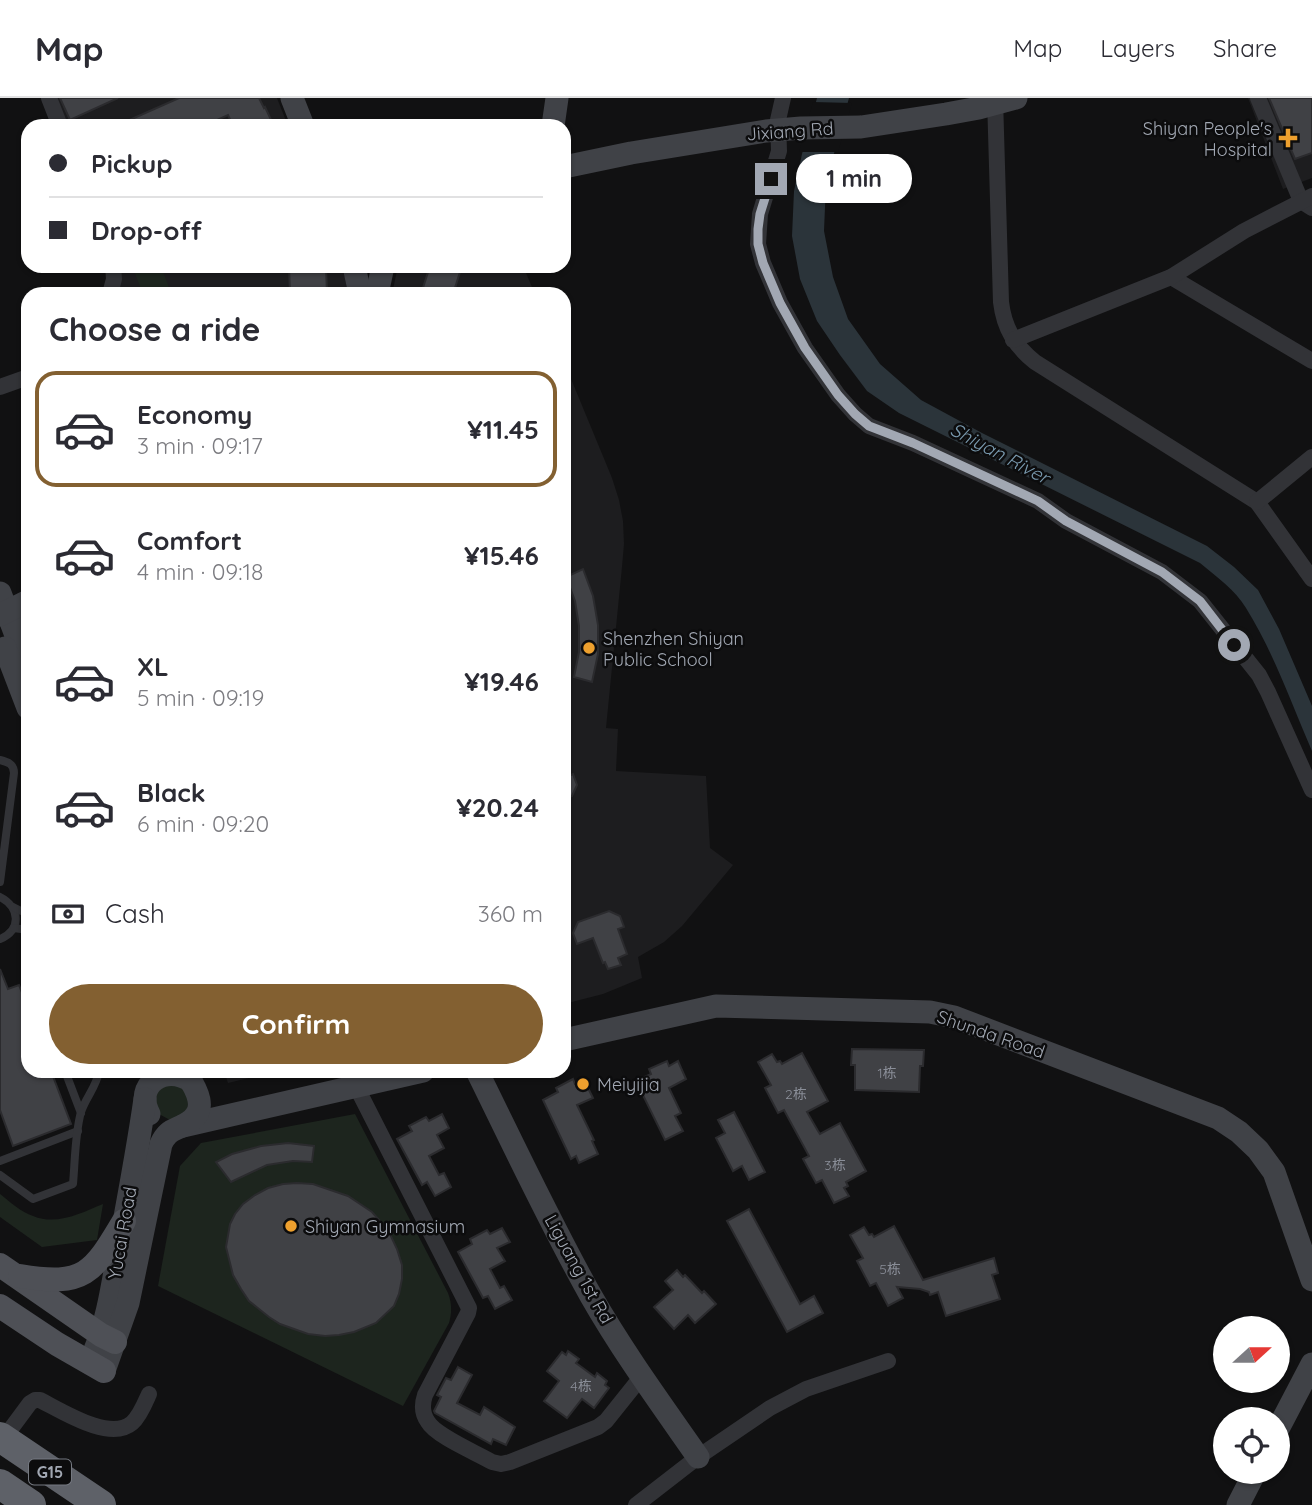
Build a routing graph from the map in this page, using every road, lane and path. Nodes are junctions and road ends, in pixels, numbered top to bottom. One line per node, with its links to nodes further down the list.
1 (49, 98): 8 (street)
2 (292, 98): 9 (street)
3 (556, 98): 4 (lane); 10 (street)
4 (564, 98)
5 (783, 98): 11 (street)
6 (1258, 98): 13 (street)
7 (1002, 100): 11 (street, Jixiang Rd); 15 (street)
8 (57, 119)
9 (300, 119)
10 (554, 119)
11 (778, 130): 12 (street, Jixiang Rd); 29 (street)
12 (571, 166)
13 (1308, 202): 14 (street)
14 (1171, 277): 15 (street); 16 (street)
15 (1013, 340): 20 (street)
16 (1312, 361)
17 (21, 380): 18 (street)
18 (0, 387)
19 (1312, 457): 20 (street)
20 (1257, 502): 21 (street)
21 (1312, 579)
22 (21, 589): 24 (street)
23 (21, 601): 24 (street)
24 (2, 602): 26 (street)
25 (0, 635): 27 (street)
26 (21, 650)
27 (21, 690)
28 (0, 761): 30 (lane)
29 (1312, 790)
30 (0, 882)
31 (0, 897): 32 (lane)
32 (13, 907): 33 (lane); 34 (lane)
33 (21, 911)
34 (14, 928): 35 (lane); 36 (lane)
35 (21, 929)
36 (0, 939)
37 (571, 1038): 53 (street, Shunda Road)
38 (68, 1078): 46 (lane)
39 (97, 1078): 46 (lane)
40 (392, 1078): 43 (street)
41 (480, 1078): 59 (street, Liguang 1st Rd)
42 (192, 1083): 45 (street); 47 (street)
43 (356, 1086): 45 (street); 59 (street)
44 (147, 1087): 47 (street); 51 (street, Yucai Road)
45 (251, 1110): 47 (street)
46 (81, 1113): 48 (lane)
47 (179, 1127): 55 (street, Yucai Road)
48 (78, 1131): 49 (lane); 50 (lane)
49 (0, 1161)
50 (0, 1175)
51 (124, 1221): 52 (main road); 55 (street, Yucai Road)
52 (7, 1270): 55 (main road)
53 (1312, 1280)
54 (0, 1307): 58 (main road)
55 (108, 1338): 58 (street, Yucai Road)
56 (888, 1361): 63 (street)
57 (1312, 1364): 61 (street)
58 (97, 1367)
59 (642, 1376): 63 (street, Liguang 1st Rd)
60 (149, 1394): 62 (street)
61 (1290, 1407)
62 (5, 1433): 67 (highway, G15)
63 (698, 1457): 68 (street)
64 (0, 1484): 66 (highway, G15)
65 (1249, 1484): 69 (street)
66 (31, 1505)
67 (101, 1505)
68 (636, 1505)
69 (1238, 1505)

